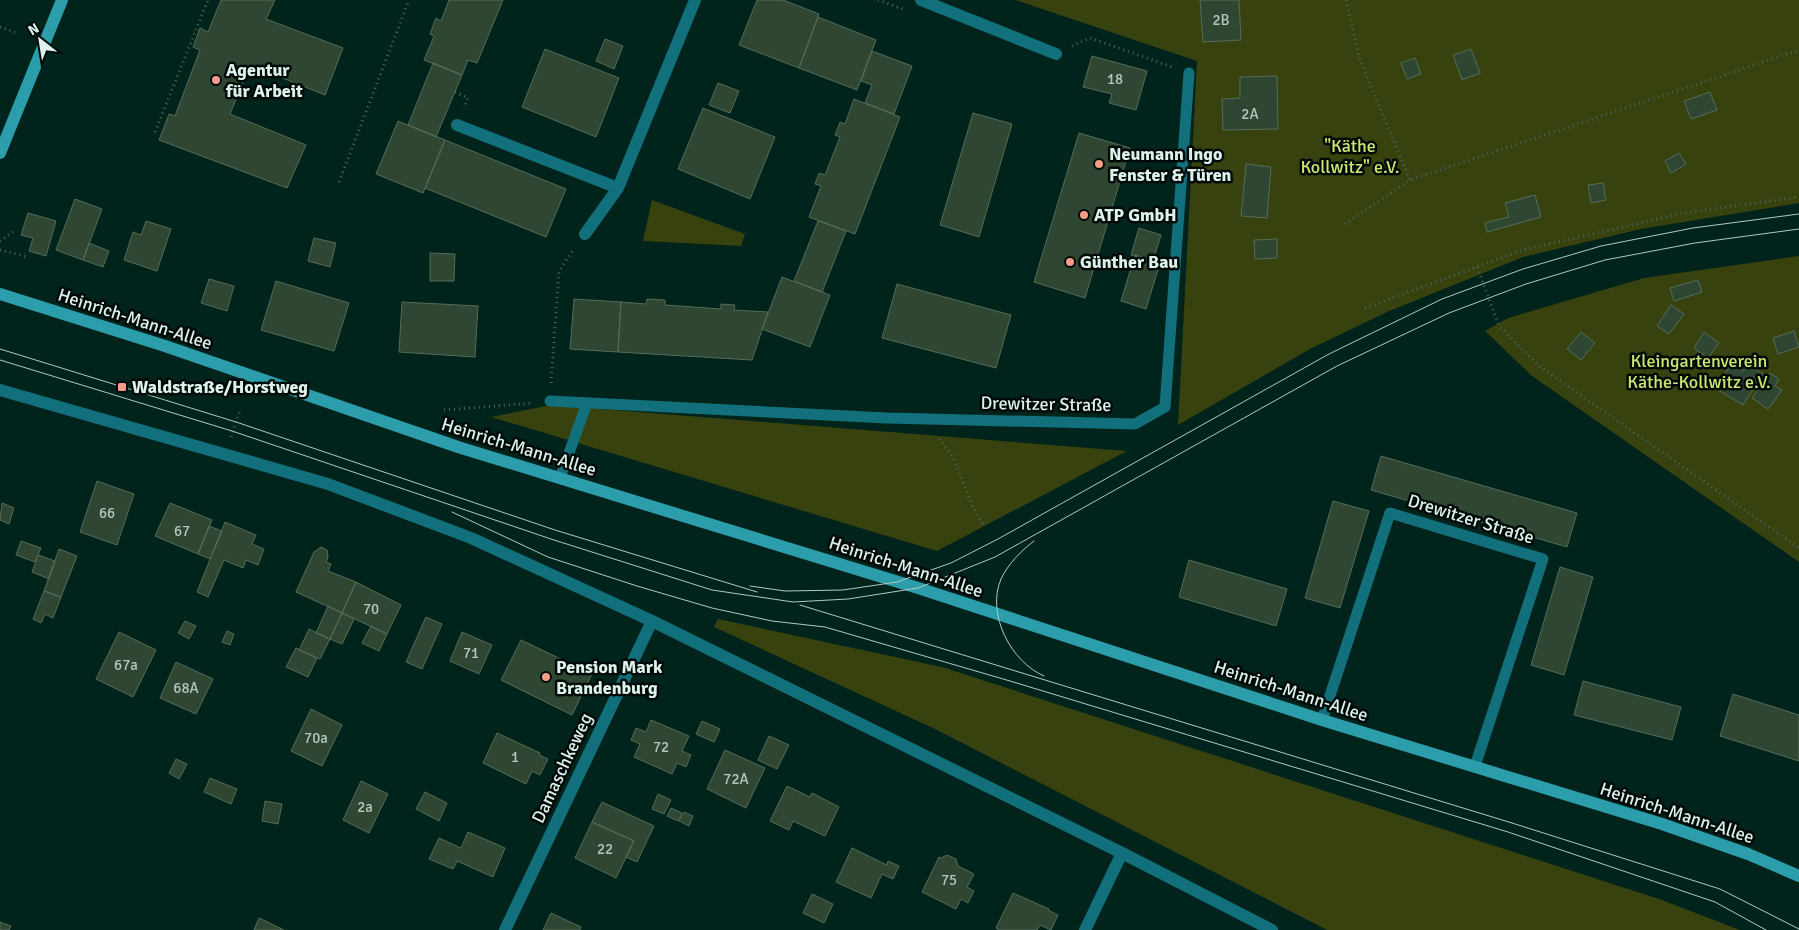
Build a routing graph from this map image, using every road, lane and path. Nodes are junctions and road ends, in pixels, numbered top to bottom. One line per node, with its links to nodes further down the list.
1 (62, 0): 14 (main road)
2 (208, 0): 13 (path)
3 (409, 0): 16 (path)
4 (695, 0): 17 (street)
5 (921, 0): 10 (street)
6 (1346, 0): 15 (path)
7 (0, 27): 8 (path)
8 (17, 33)
9 (1799, 50): 15 (path)
10 (1056, 54): 11 (path)
11 (1189, 73): 33 (lane, Drewitzer Straße)
12 (457, 125): 17 (street)
13 (155, 132)
14 (0, 153)
15 (1410, 180): 19 (path)
16 (339, 182)
17 (618, 188): 21 (street)
18 (1799, 197): 25 (path)
19 (1345, 224)
20 (13, 232): 22 (path)
21 (585, 234): 29 (path)
22 (0, 241)
23 (0, 250): 24 (path)
24 (28, 257)
25 (1477, 266): 27 (path); 37 (path)
26 (0, 294): 35 (main road, Heinrich-Mann-Allee)
27 (1366, 308)
28 (0, 390): 34 (street)
29 (550, 401): 30 (lane, Drewitzer Straße); 31 (path)
30 (587, 403): 33 (lane, Drewitzer Straße); 35 (lane)
31 (444, 410)
32 (240, 411): 34 (path)
33 (923, 419): 36 (path)
34 (225, 454): 38 (street)
35 (560, 478): 39 (main road, Heinrich-Mann-Allee)
36 (984, 526)
37 (1799, 548)
38 (652, 621): 41 (street); 43 (street, Damaschkeweg)
39 (1322, 720): 40 (main road, Heinrich-Mann-Allee); 40 (lane, Drewitzer Straße)
40 (1475, 766): 42 (main road, Heinrich-Mann-Allee)
41 (1122, 853): 44 (street); 45 (street)
42 (1799, 876)
43 (505, 930)
44 (1085, 930)
45 (1272, 930)

